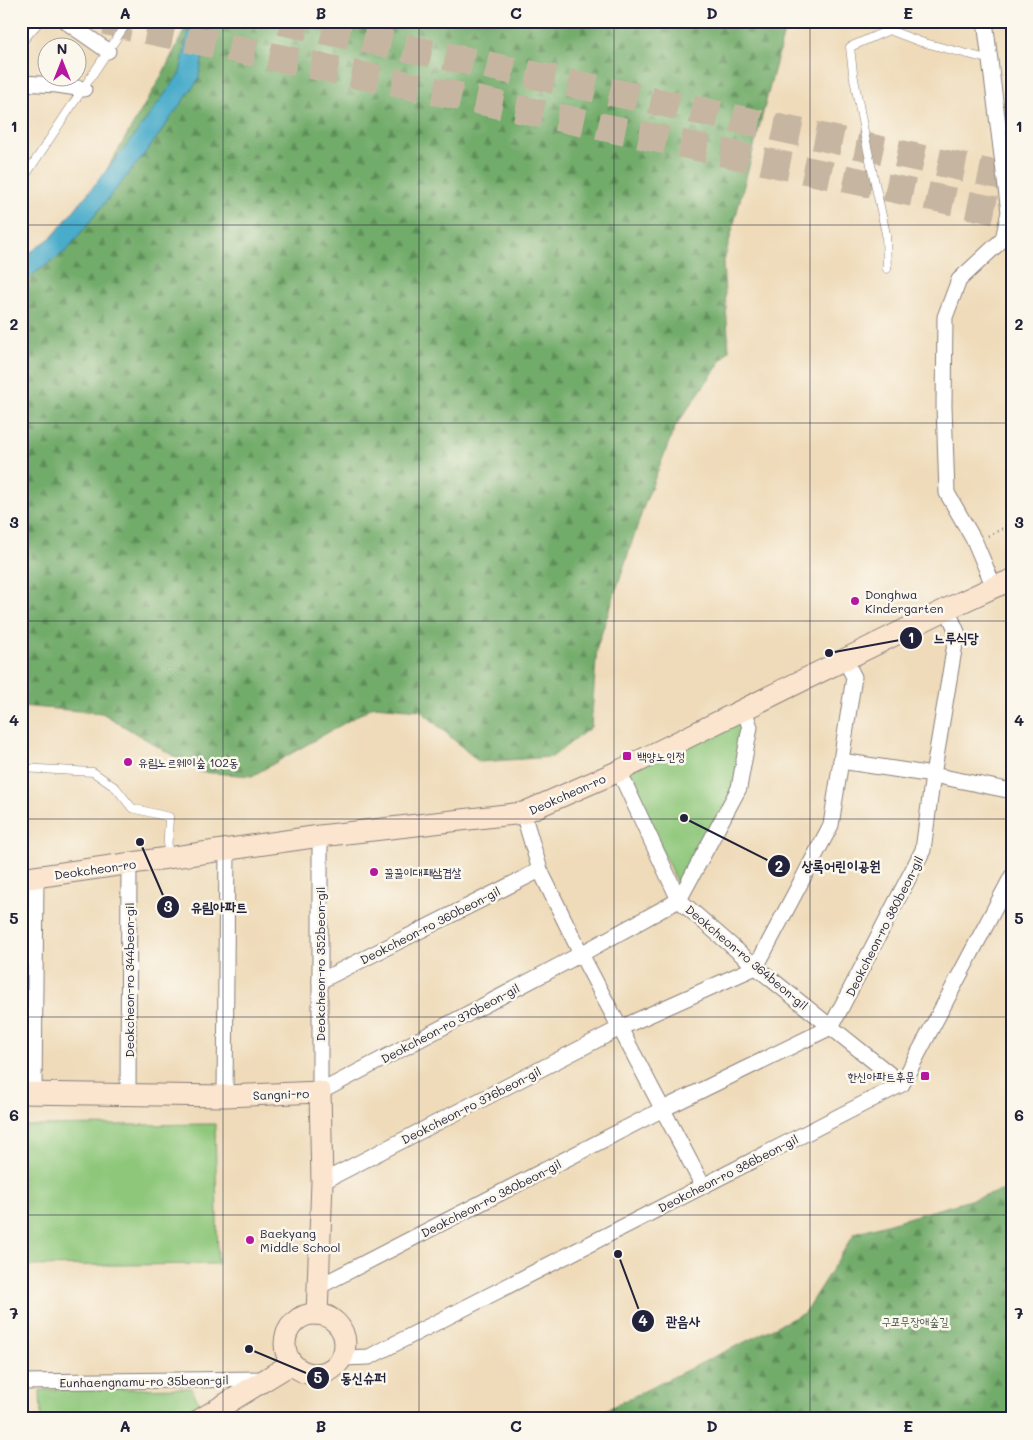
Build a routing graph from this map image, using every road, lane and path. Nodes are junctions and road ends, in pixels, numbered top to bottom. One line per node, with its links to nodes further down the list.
1 (40, 21): 5 (lane)
2 (65, 21): 6 (street)
3 (128, 21): 6 (lane)
4 (985, 21): 7 (street)
5 (21, 43)
6 (108, 51): 9 (lane)
7 (991, 60): 11 (lane); 13 (street)
8 (21, 83): 9 (street)
9 (84, 89): 10 (lane)
10 (21, 182)
11 (888, 270)
12 (1012, 524): 13 (path)
13 (975, 542): 14 (street)
14 (1003, 583): 15 (main road, Deokcheon-ro)
15 (947, 609): 16 (main road, Deokcheon-ro); 21 (street, Deokcheon-ro 380beon-gil)
16 (845, 660): 17 (main road, Deokcheon-ro); 18 (street)
17 (744, 710): 20 (main road, Deokcheon-ro); 31 (street)
18 (841, 761): 21 (street); 33 (street)
19 (21, 768): 26 (lane)
20 (619, 771): 23 (main road, Deokcheon-ro); 31 (street, Deokcheon-ro 364beon-gil)
21 (933, 775): 22 (street); 36 (street, Deokcheon-ro 380beon-gil)
22 (1012, 791)
23 (523, 813): 24 (main road, Deokcheon-ro); 28 (street)
24 (320, 836): 25 (main road, Deokcheon-ro); 34 (street, Deokcheon-ro 352beon-gil)
25 (227, 849): 26 (main road, Deokcheon-ro); 41 (street)
26 (167, 858): 27 (main road, Deokcheon-ro)
27 (129, 864): 30 (main road, Deokcheon-ro); 40 (street, Deokcheon-ro 344beon-gil)
28 (540, 870): 32 (street); 34 (street, Deokcheon-ro 360beon-gil)
29 (1012, 876): 37 (street)
30 (29, 878): 39 (street)
31 (679, 900): 32 (street, Deokcheon-ro 370beon-gil); 33 (street, Deokcheon-ro 364beon-gil)
32 (581, 954): 35 (street); 38 (street, Deokcheon-ro 370beon-gil)
33 (756, 967): 35 (street, Deokcheon-ro 376beon-gil); 36 (street, Deokcheon-ro 364beon-gil)
34 (320, 981): 38 (street, Deokcheon-ro 352beon-gil)
35 (620, 1028): 42 (street); 43 (street, Deokcheon-ro 376beon-gil)
36 (831, 1028): 37 (street, Deokcheon-ro 364beon-gil); 42 (street, Deokcheon-ro 380beon-gil)
37 (902, 1084): 44 (street, Deokcheon-ro 386beon-gil)
38 (320, 1092): 41 (main road, Sangni-ro); 43 (main road, Sangni-ro)
39 (28, 1093): 40 (main road, Sangni-ro)
40 (128, 1095): 41 (main road, Sangni-ro)
41 (225, 1096)
42 (663, 1109): 44 (street); 45 (street, Deokcheon-ro 380beon-gil)
43 (322, 1182): 45 (main road, Sangni-ro)
44 (703, 1186): 47 (street, Deokcheon-ro 386beon-gil)
45 (318, 1287): 46 (main road, Sangni-ro)
46 (317, 1314): 47 (main road); 48 (main road)
47 (342, 1358): 48 (main road)
48 (291, 1364): 49 (main road)
49 (266, 1379): 50 (street, Eunhaengnamu-ro 35beon-gil); 51 (main road)
50 (21, 1382)
51 (201, 1419)

